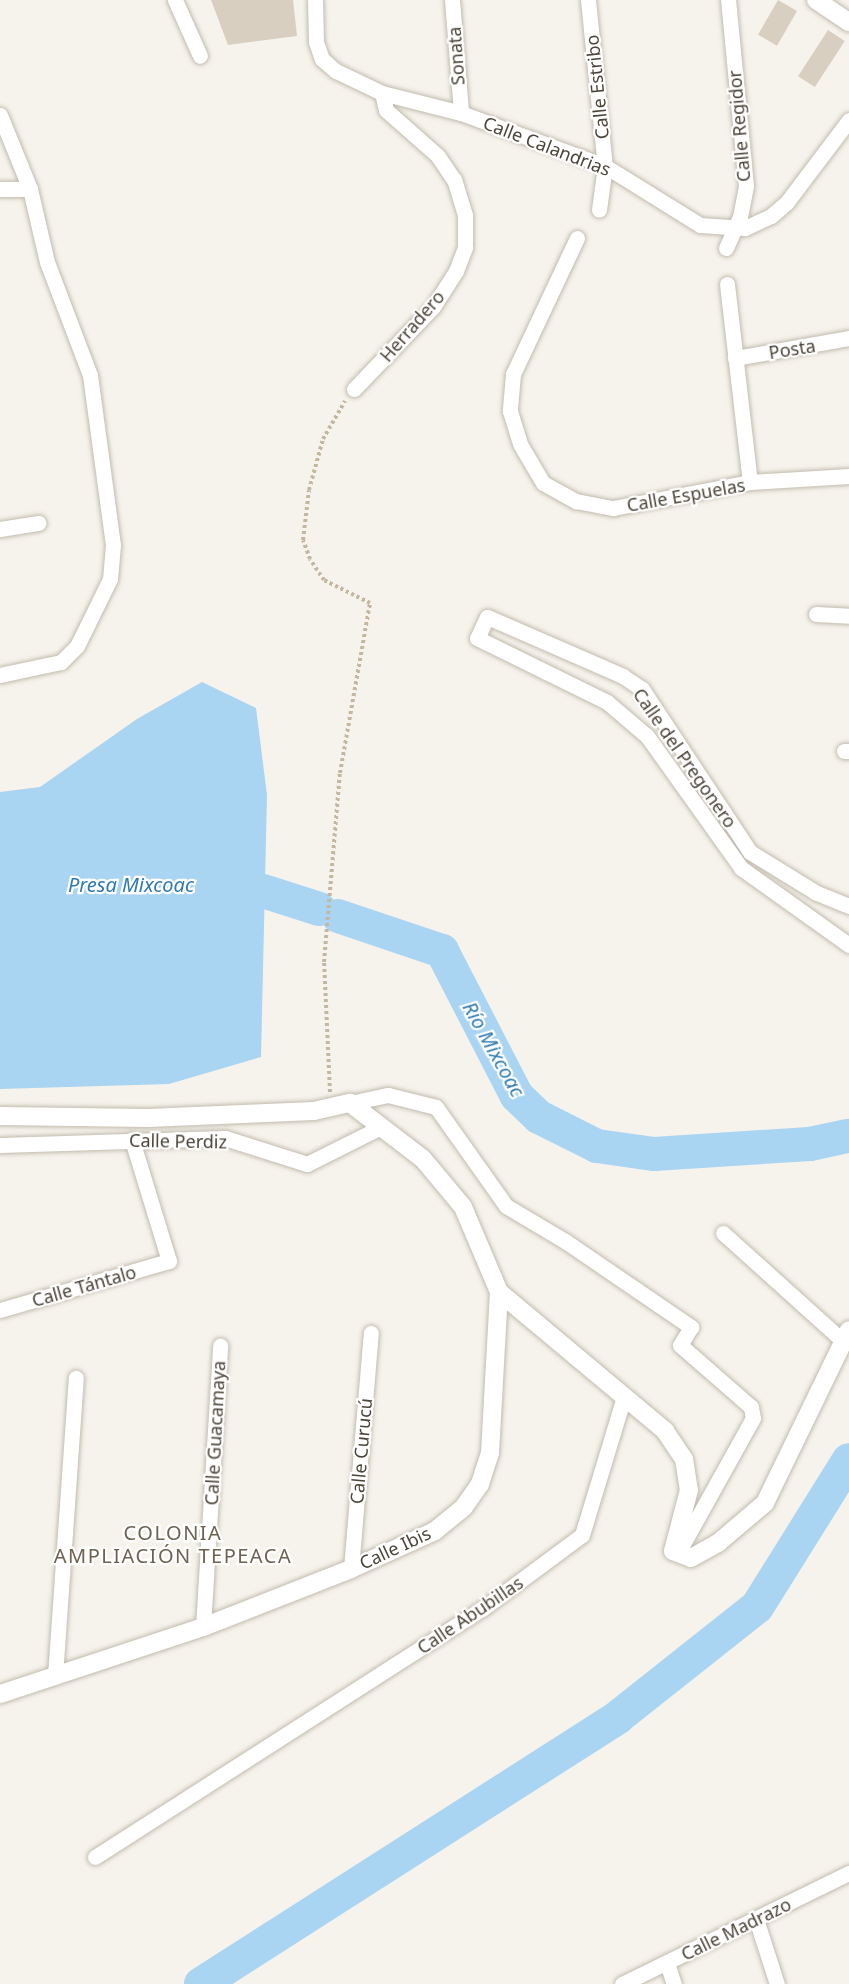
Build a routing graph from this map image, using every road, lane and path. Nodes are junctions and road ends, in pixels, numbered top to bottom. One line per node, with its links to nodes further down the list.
1 (175, 0): 8 (street)
2 (315, 0): 9 (street)
3 (452, 0): 10 (street, Sonata)
4 (588, 0): 13 (street, Calle Estribo)
5 (728, 0): 17 (street, Calle Regidor)
6 (816, 0): 7 (street)
7 (849, 22)
8 (200, 56)
9 (382, 93): 10 (street, Calle Calandrias); 23 (street, Herradero)
10 (461, 113): 13 (street, Calle Calandrias)
11 (0, 115): 15 (street)
12 (849, 120): 17 (street)
13 (605, 166): 16 (street, Calle Estribo); 17 (street, Calle Calandrias)
14 (0, 189): 15 (street)
15 (30, 189): 30 (street)
16 (599, 210)
17 (736, 229): 19 (street, Calle Regidor)
18 (577, 238): 25 (street, Calle Espuelas)
19 (726, 248)
20 (727, 284): 22 (street)
21 (849, 338): 22 (street, Posta)
22 (735, 358): 25 (street)
23 (354, 389): 34 (path)
24 (849, 476): 25 (street, Calle Espuelas)
25 (750, 482)
26 (39, 523): 27 (street)
27 (0, 529)
28 (816, 614): 29 (street)
29 (849, 616)
30 (0, 675)
31 (849, 906): 32 (street, Calle del Pregonero)
32 (849, 945)
33 (350, 1103): 34 (street, Calle Perdiz); 36 (street, Calle Ibis); 47 (street)
34 (331, 1107): 35 (street, Calle Perdiz)
35 (0, 1116)
36 (381, 1127): 37 (street, Calle Perdiz); 40 (street, Calle Ibis)
37 (132, 1140): 38 (street, Calle Perdiz); 41 (street, Calle Tántalo)
38 (0, 1145)
39 (723, 1233): 43 (street)
40 (498, 1292): 46 (street); 48 (street, Calle Ibis)
41 (0, 1311)
42 (371, 1333): 48 (street, Calle Curucú)
43 (846, 1336): 47 (street)
44 (220, 1346): 49 (street, Calle Guacamaya)
45 (76, 1378): 50 (street)
46 (624, 1397): 47 (street); 52 (street, Calle Abubillas)
47 (678, 1553)
48 (351, 1569): 49 (street, Calle Ibis)
49 (203, 1627): 50 (street, Calle Ibis)
50 (55, 1676): 51 (street, Calle Ibis)
51 (0, 1694)
52 (95, 1857)
53 (849, 1873): 54 (street, Calle Madrazo)
54 (756, 1919): 55 (street, Calle Madrazo); 58 (street)
55 (667, 1963): 56 (street, Calle Madrazo); 57 (street)
56 (622, 1984)
57 (674, 1984)
58 (777, 1984)

